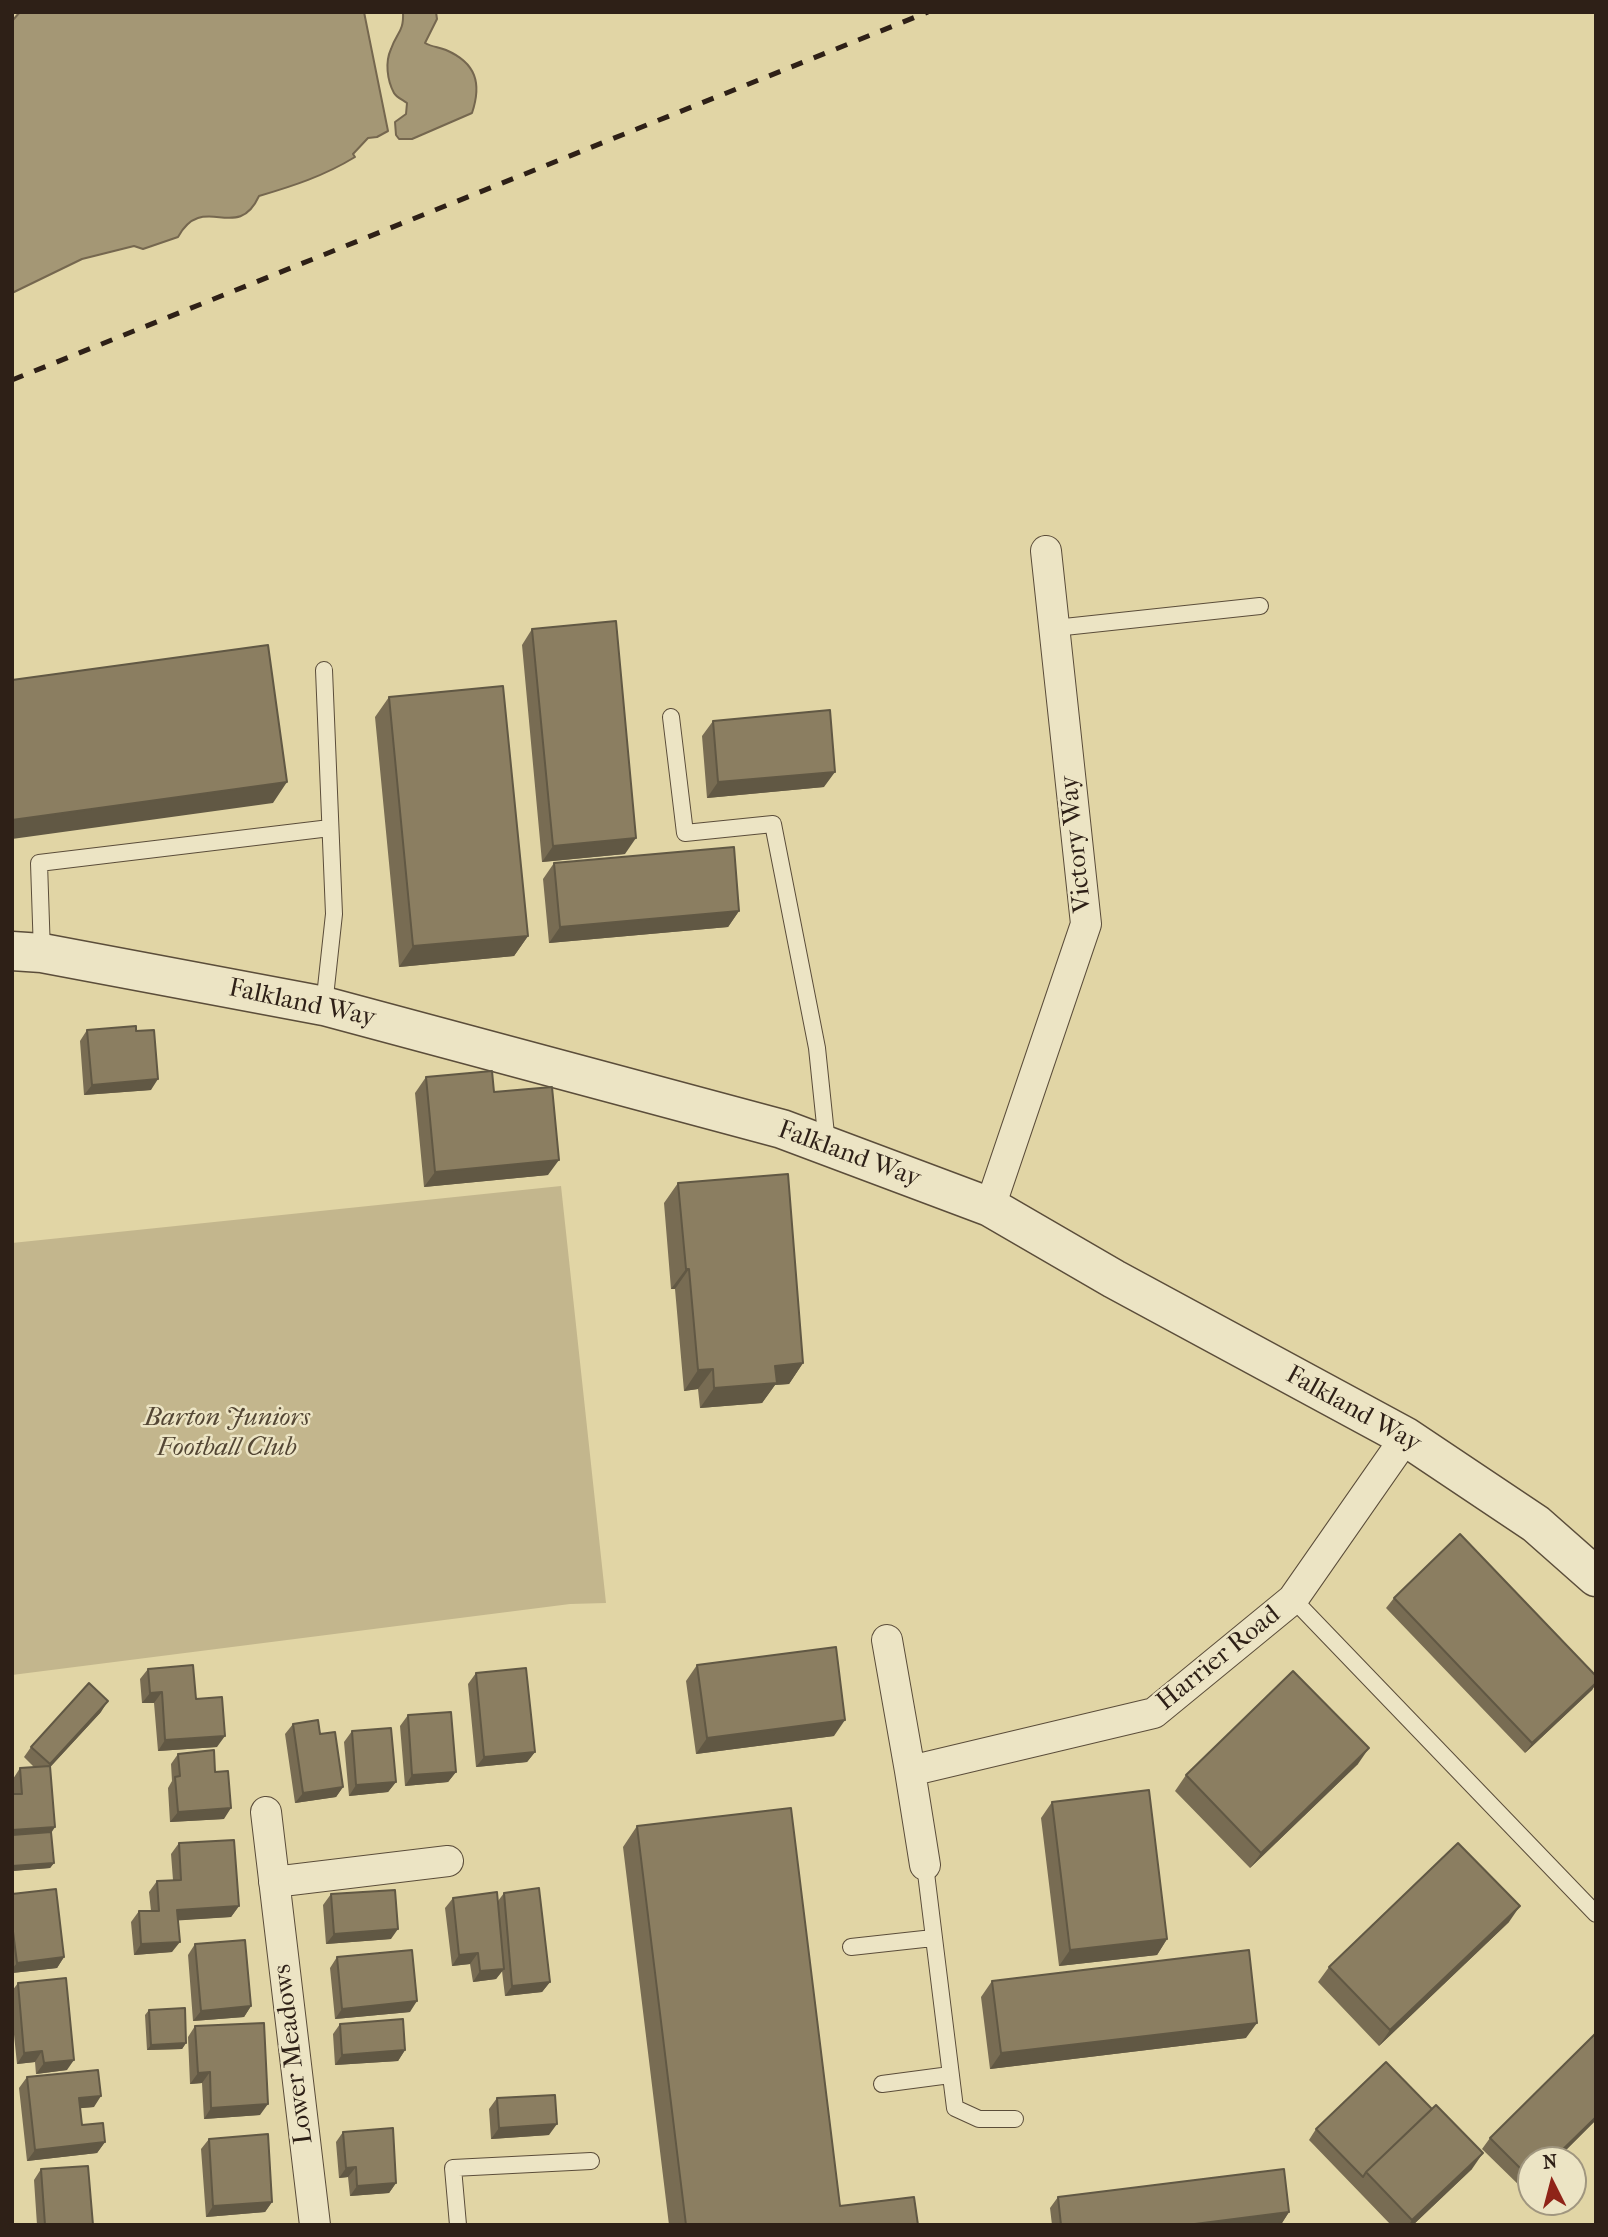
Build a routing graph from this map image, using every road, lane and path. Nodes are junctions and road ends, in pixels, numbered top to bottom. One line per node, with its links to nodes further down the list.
1 (1046, 551): 3 (street, Victory Way)
2 (1261, 606): 3 (lane)
3 (1055, 628): 10 (street, Victory Way)
4 (324, 670): 6 (lane)
5 (671, 717): 9 (lane)
6 (330, 828): 7 (lane); 8 (lane)
7 (27, 952): 8 (street, Falkland Way)
8 (324, 1006): 9 (street, Falkland Way)
9 (827, 1146): 10 (street, Falkland Way)
10 (990, 1207): 11 (street, Falkland Way)
11 (1406, 1437): 12 (street, Falkland Way); 13 (street, Harrier Road)
12 (1596, 1577)
13 (1293, 1599): 15 (street, Harrier Road); 20 (lane)
14 (887, 1640): 15 (street)
15 (911, 1771): 18 (street)
16 (265, 1812): 19 (street, Lower Meadows)
17 (448, 1861): 19 (street)
18 (925, 1866): 21 (lane)
19 (274, 1882): 27 (street, Lower Meadows)
20 (1596, 1914)
21 (933, 1938): 22 (lane); 23 (lane)
22 (851, 1947)
23 (950, 2075): 24 (lane); 25 (lane)
24 (882, 2084)
25 (1015, 2119)
26 (592, 2161): 28 (lane)
27 (314, 2225)
28 (457, 2225)

